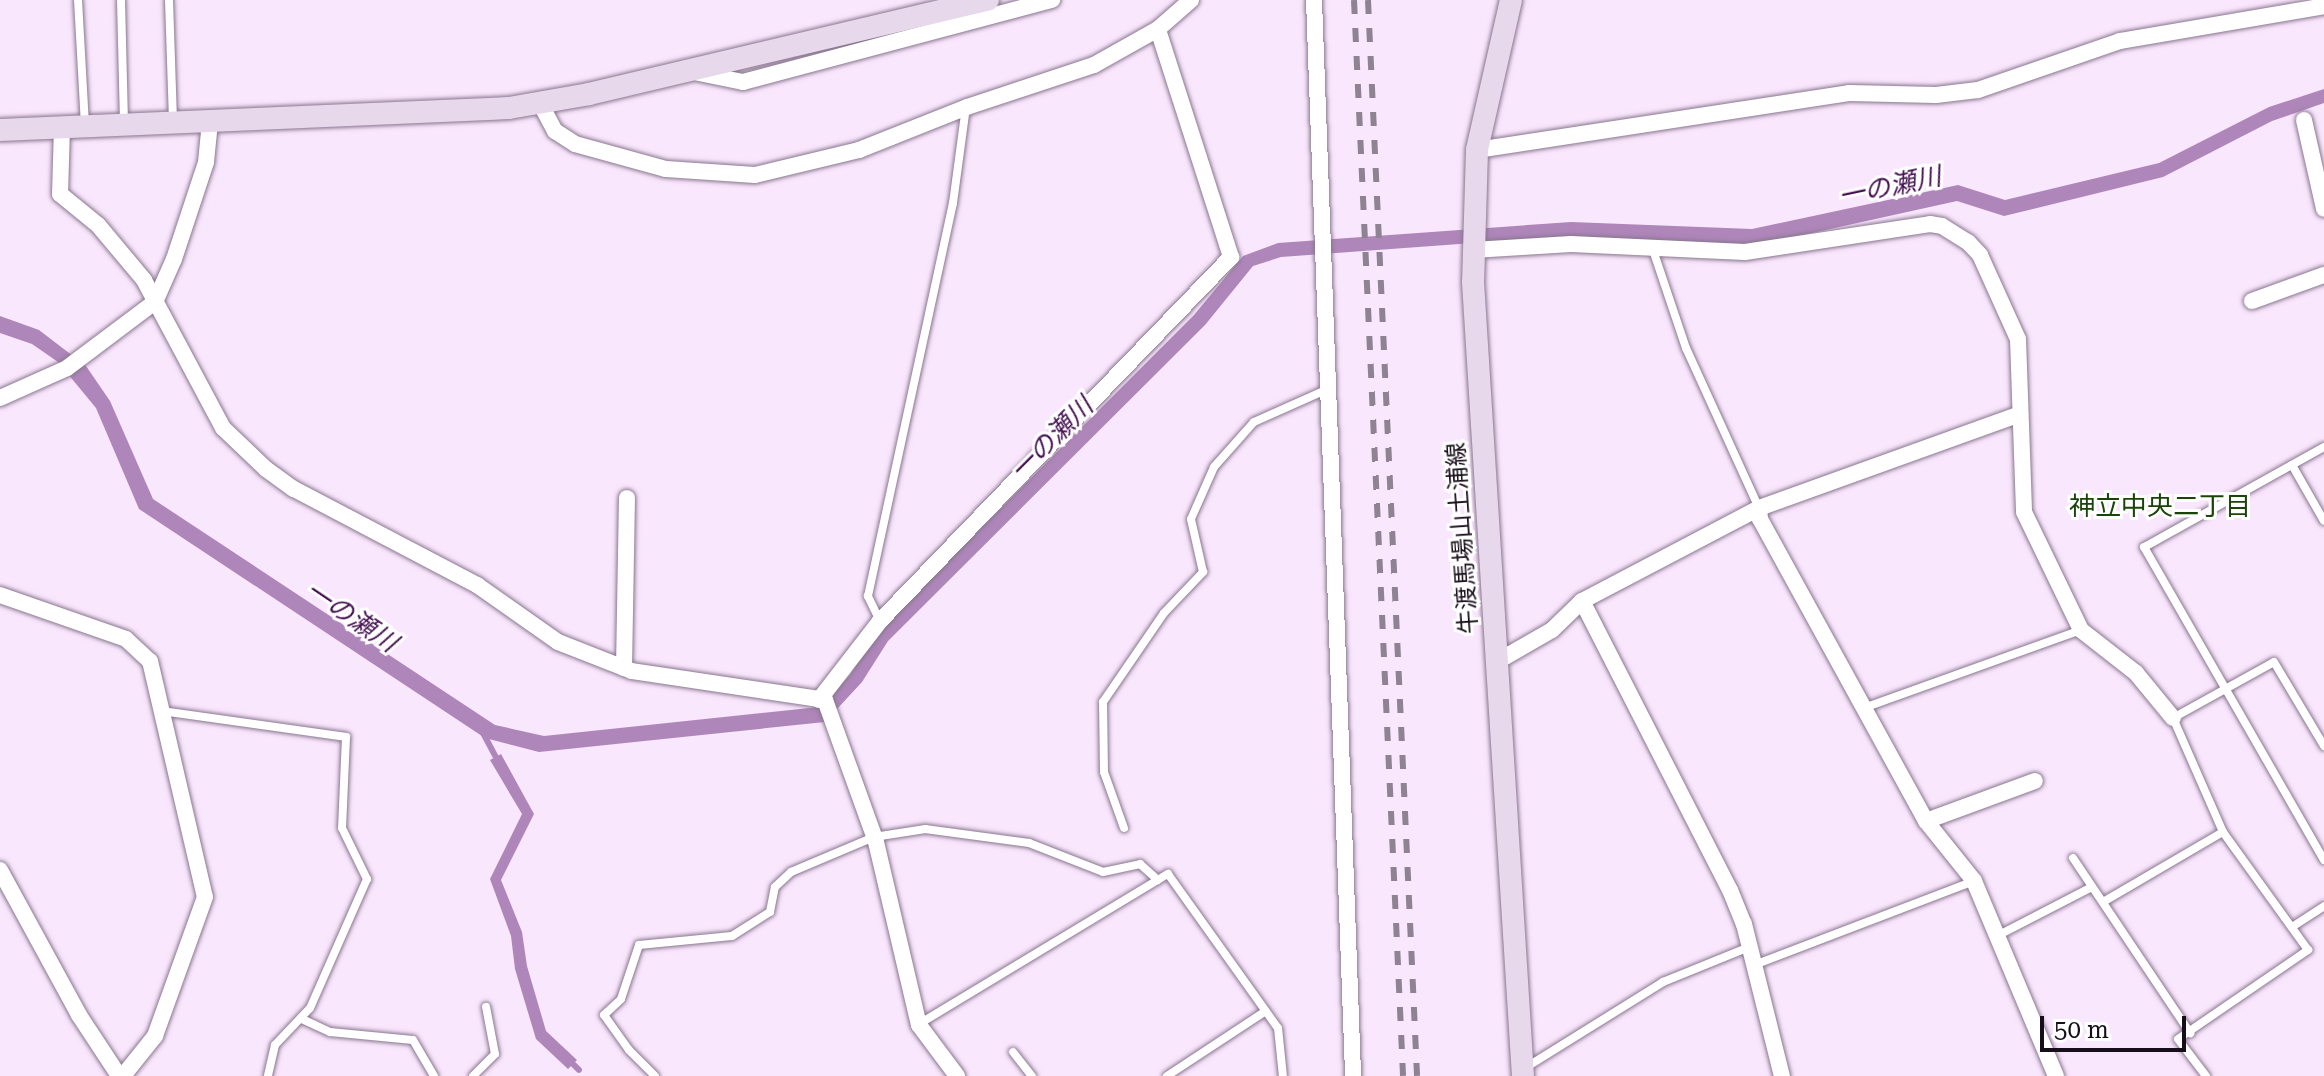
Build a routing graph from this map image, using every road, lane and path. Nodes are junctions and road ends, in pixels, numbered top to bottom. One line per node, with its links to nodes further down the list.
1 (78, 0): 18 (lane)
2 (121, 0): 17 (lane)
3 (169, 0): 16 (lane)
4 (988, 0): 11 (main road)
5 (1052, 0): 11 (street)
6 (1191, 0): 10 (street)
7 (1314, 0): 27 (street)
8 (1511, 0): 20 (main road, 牛渡馬場山土浦線)
9 (2324, 6): 20 (street)
10 (1158, 29): 13 (street); 37 (street)
11 (685, 70): 12 (main road)
12 (540, 103): 13 (street); 15 (main road)
13 (967, 107): 37 (lane)
14 (2304, 120): 21 (street)
15 (210, 122): 16 (main road); 26 (street)
16 (173, 123): 17 (main road)
17 (124, 125): 18 (main road)
18 (73, 127): 19 (main road); 26 (street)
19 (0, 130)
20 (1477, 150): 23 (main road, 牛渡馬場山土浦線)
21 (2324, 209)
22 (1651, 246): 23 (street); 29 (street); 33 (lane)
23 (1473, 250): 39 (main road, 牛渡馬場山土浦線)
24 (2324, 275): 25 (street)
25 (2252, 301)
26 (155, 302): 28 (street); 40 (street)
27 (1328, 388): 49 (lane); 80 (street)
28 (0, 398)
29 (2020, 414): 33 (street); 38 (street)
30 (2324, 447): 31 (lane)
31 (2292, 465): 34 (lane); 41 (lane)
32 (627, 498): 40 (street)
33 (1759, 508): 36 (street); 43 (street)
34 (2324, 521)
35 (0, 595): 44 (street)
36 (1582, 601): 39 (street); 62 (street)
37 (880, 621): 42 (street)
38 (2081, 630): 43 (lane); 45 (street)
39 (1498, 661): 70 (main road, 牛渡馬場山土浦線)
40 (624, 668): 42 (street)
41 (2226, 689): 45 (lane); 46 (lane); 53 (lane)
42 (819, 700): 51 (street)
43 (1864, 708): 48 (street)
44 (162, 711): 66 (lane); 71 (street)
45 (2173, 718): 50 (lane)
46 (2324, 746)
47 (2035, 781): 48 (street)
48 (1926, 821): 56 (street)
49 (1124, 828)
50 (2223, 832): 58 (lane); 60 (lane)
51 (874, 837): 55 (lane); 67 (street); 75 (lane)
52 (2073, 858): 57 (lane)
53 (2324, 860)
54 (0, 870): 71 (street)
55 (1158, 880): 65 (lane); 67 (lane)
56 (1974, 881): 61 (street); 63 (lane)
57 (2092, 887): 58 (lane); 61 (lane)
58 (2103, 902): 68 (lane)
59 (2324, 906): 60 (lane)
60 (2292, 927): 68 (lane)
61 (1996, 937): 82 (street)
62 (1749, 947): 63 (street); 70 (lane)
63 (1754, 965): 81 (street)
64 (486, 1007): 74 (lane)
65 (1266, 1011): 78 (lane); 79 (lane)
66 (302, 1019): 72 (lane); 73 (lane)
67 (919, 1025): 76 (street)
68 (2190, 1033): 83 (lane)
69 (1013, 1052): 77 (lane)
70 (1523, 1073)
71 (121, 1076)
72 (268, 1076)
73 (434, 1076)
74 (473, 1076)
75 (655, 1076)
76 (957, 1076)
77 (1032, 1076)
78 (1167, 1076)
79 (1283, 1076)
80 (1353, 1076)
81 (1782, 1076)
82 (2056, 1076)
83 (2206, 1076)

